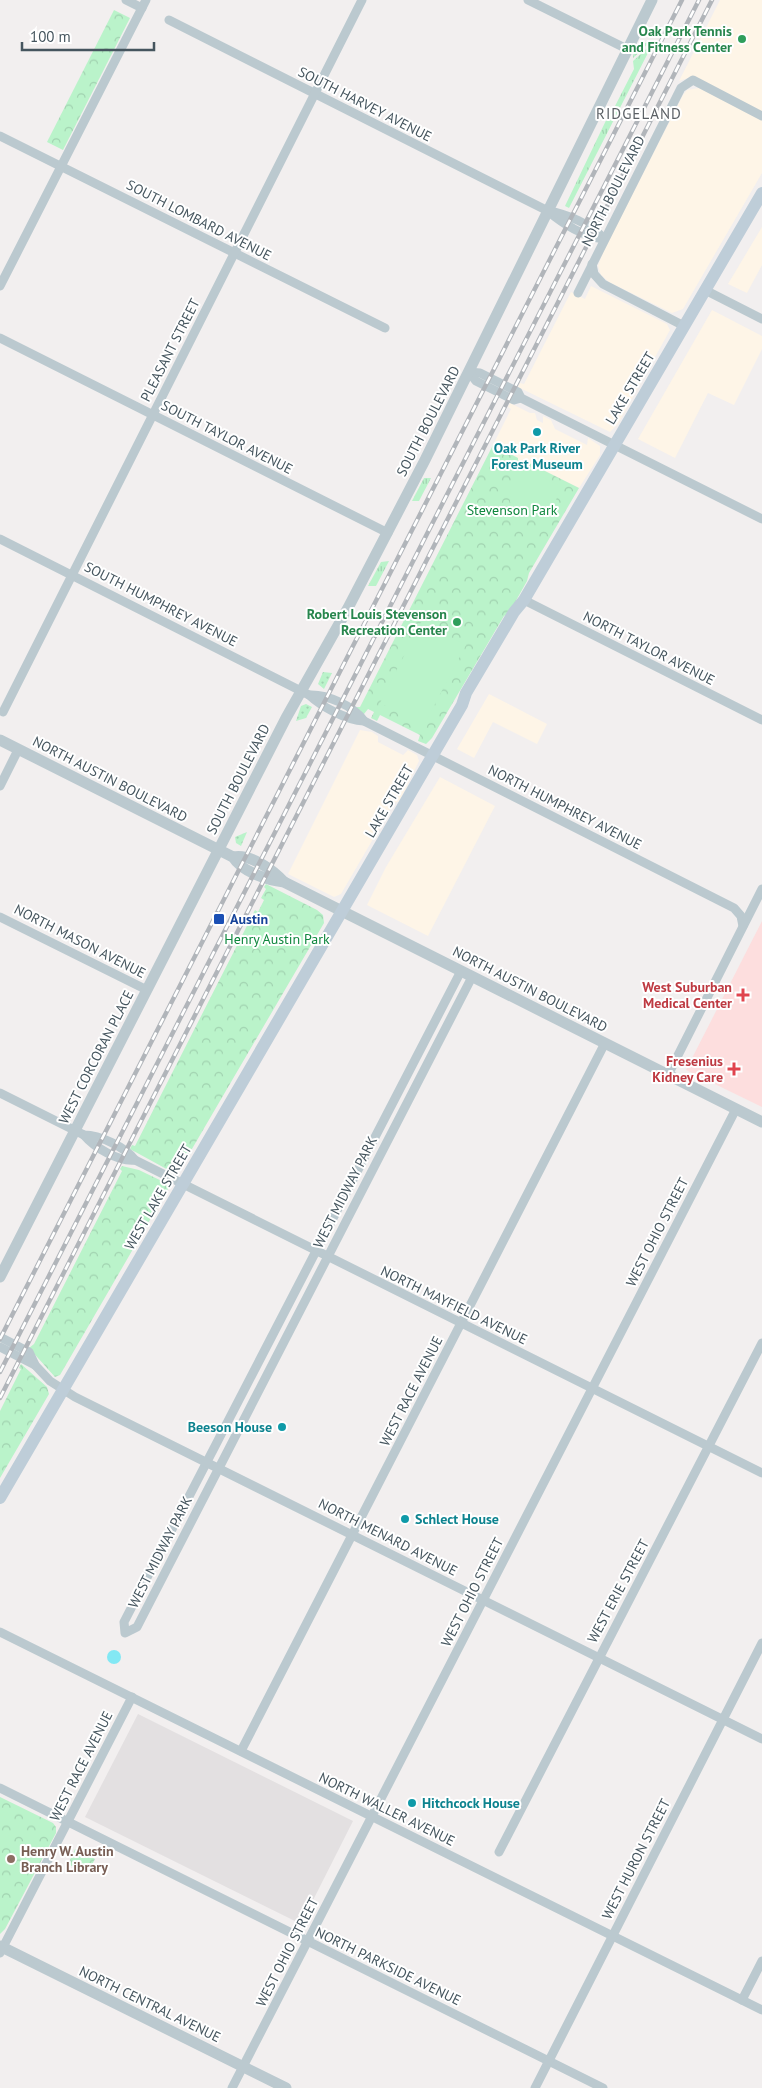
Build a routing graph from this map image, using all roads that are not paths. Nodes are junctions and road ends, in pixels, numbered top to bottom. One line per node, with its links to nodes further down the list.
1 (126, 0): 5 (street)
2 (362, 0): 8 (street, PLEASANT STREET)
3 (528, 0): 7 (street)
4 (652, 0): 7 (street, SOUTH BOULEVARD)
5 (144, 4): 11 (street)
6 (169, 20): 8 (street, SOUTH HARVEY AVENUE)
7 (627, 49): 13 (street, SOUTH BOULEVARD)
8 (315, 94): 13 (street, SOUTH HARVEY AVENUE); 15 (street, PLEASANT STREET)
9 (762, 116): 14 (street, NORTH BOULEVARD)
10 (0, 136): 11 (street, SOUTH LOMBARD AVENUE)
11 (61, 166): 15 (street, SOUTH LOMBARD AVENUE); 17 (street)
12 (762, 192): 18 (main road, LAKE STREET)
13 (548, 211): 14 (street, SOUTH HARVEY AVENUE); 24 (street, SOUTH BOULEVARD)
14 (604, 239): 16 (street, NORTH BOULEVARD)
15 (235, 253): 22 (street, SOUTH LOMBARD AVENUE); 25 (street, PLEASANT STREET)
16 (592, 264): 19 (street, NORTH BOULEVARD); 21 (street)
17 (0, 286)
18 (705, 290): 20 (street); 21 (main road, LAKE STREET)
19 (578, 293)
20 (762, 319)
21 (684, 326): 26 (main road, LAKE STREET)
22 (385, 328)
23 (0, 338): 25 (street, SOUTH TAYLOR AVENUE)
24 (469, 372): 26 (street); 28 (street, SOUTH BOULEVARD)
25 (153, 415): 28 (street, SOUTH TAYLOR AVENUE); 30 (street, PLEASANT STREET)
26 (614, 444): 27 (street); 31 (main road, LAKE STREET)
27 (762, 519)
28 (388, 533): 32 (street, SOUTH BOULEVARD)
29 (0, 539): 30 (street, SOUTH HUMPHREY AVENUE)
30 (72, 575): 32 (street, SOUTH HUMPHREY AVENUE); 33 (street, PLEASANT STREET)
31 (524, 600): 34 (street, NORTH TAYLOR AVENUE); 37 (main road, LAKE STREET)
32 (305, 692): 37 (street, NORTH HUMPHREY AVENUE); 39 (street, SOUTH BOULEVARD)
33 (3, 712)
34 (762, 720)
35 (0, 740): 36 (street, NORTH AUSTIN BOULEVARD)
36 (18, 750): 38 (street); 39 (street, NORTH AUSTIN BOULEVARD)
37 (432, 756): 41 (main road, LAKE STREET); 43 (street, NORTH HUMPHREY AVENUE)
38 (0, 786)
39 (218, 850): 41 (street, NORTH AUSTIN BOULEVARD); 46 (street, WEST CORCORAN PLACE)
40 (762, 889): 43 (street)
41 (342, 912): 44 (street, NORTH AUSTIN BOULEVARD); 53 (main road, WEST LAKE STREET)
42 (0, 917): 46 (street, NORTH MASON AVENUE)
43 (743, 926): 48 (street)
44 (461, 971): 45 (street, NORTH AUSTIN BOULEVARD); 54 (street, WEST MIDWAY PARK)
45 (472, 977): 47 (street, NORTH AUSTIN BOULEVARD); 55 (street, WEST MIDWAY PARK)
46 (147, 990): 52 (street, WEST CORCORAN PLACE)
47 (605, 1043): 48 (street, NORTH AUSTIN BOULEVARD); 57 (street, WEST RACE AVENUE)
48 (668, 1075): 50 (street, NORTH AUSTIN BOULEVARD)
49 (0, 1093): 52 (street, NORTH MAYFIELD AVENUE)
50 (736, 1109): 51 (street, NORTH AUSTIN BOULEVARD); 62 (street, WEST OHIO STREET)
51 (762, 1122)
52 (79, 1133): 53 (street, NORTH MAYFIELD AVENUE); 56 (street, WEST CORCORAN PLACE)
53 (183, 1184): 54 (street, NORTH MAYFIELD AVENUE); 63 (main road, WEST LAKE STREET)
54 (316, 1251): 55 (street, NORTH MAYFIELD AVENUE); 65 (street, WEST MIDWAY PARK)
55 (327, 1257): 57 (street, NORTH MAYFIELD AVENUE); 66 (street, WEST MIDWAY PARK)
56 (0, 1278)
57 (461, 1324): 62 (street, NORTH MAYFIELD AVENUE); 69 (street, WEST RACE AVENUE)
58 (0, 1337): 61 (street, NORTH MENARD AVENUE)
59 (762, 1343): 64 (street, WEST ERIE STREET)
60 (0, 1347): 61 (street, NORTH MENARD AVENUE)
61 (35, 1365): 63 (street, NORTH MENARD AVENUE)
62 (592, 1389): 64 (street, NORTH MAYFIELD AVENUE); 72 (street, WEST OHIO STREET)
63 (63, 1390): 65 (street, NORTH MENARD AVENUE); 68 (main road, WEST LAKE STREET)
64 (709, 1447): 67 (street, NORTH MAYFIELD AVENUE); 75 (street, WEST ERIE STREET)
65 (207, 1461): 66 (street, NORTH MENARD AVENUE); 70 (street, WEST MIDWAY PARK)
66 (219, 1468): 69 (street, NORTH MENARD AVENUE); 71 (street, WEST MIDWAY PARK)
67 (762, 1473)
68 (0, 1498)
69 (353, 1534): 72 (street, NORTH MENARD AVENUE); 79 (street, WEST RACE AVENUE)
70 (151, 1569): 71 (street); 71 (street, WEST MIDWAY PARK)
71 (163, 1576)
72 (484, 1600): 75 (street, NORTH MENARD AVENUE); 81 (street, WEST OHIO STREET)
73 (0, 1632): 76 (street, NORTH WALLER AVENUE)
74 (762, 1643): 77 (street, WEST HURON STREET)
75 (599, 1657): 77 (street, NORTH MENARD AVENUE); 83 (street, WEST ERIE STREET)
76 (132, 1697): 79 (street, NORTH WALLER AVENUE); 82 (street, WEST RACE AVENUE)
77 (723, 1719): 78 (street, NORTH MENARD AVENUE); 84 (street, WEST HURON STREET)
78 (762, 1739)
79 (241, 1751): 81 (street, NORTH WALLER AVENUE)
80 (0, 1788): 82 (street, NORTH PARKSIDE AVENUE)
81 (372, 1816): 84 (street, NORTH WALLER AVENUE); 85 (street, WEST OHIO STREET)
82 (68, 1822): 85 (street, NORTH PARKSIDE AVENUE); 86 (street, WEST RACE AVENUE)
83 (499, 1852)
84 (613, 1936): 88 (street, NORTH WALLER AVENUE); 90 (street, WEST HURON STREET)
85 (308, 1941): 90 (street, NORTH PARKSIDE AVENUE); 91 (street, WEST OHIO STREET)
86 (1, 1949): 91 (street, NORTH CENTRAL AVENUE)
87 (762, 1961): 88 (street)
88 (742, 2000): 89 (street, NORTH WALLER AVENUE)
89 (762, 2010)
90 (549, 2061): 94 (street, WEST HURON STREET); 95 (street, NORTH PARKSIDE AVENUE)
91 (243, 2067): 92 (street, WEST OHIO STREET); 93 (street, NORTH CENTRAL AVENUE)
92 (232, 2088)
93 (286, 2088)
94 (535, 2088)
95 (603, 2088)

